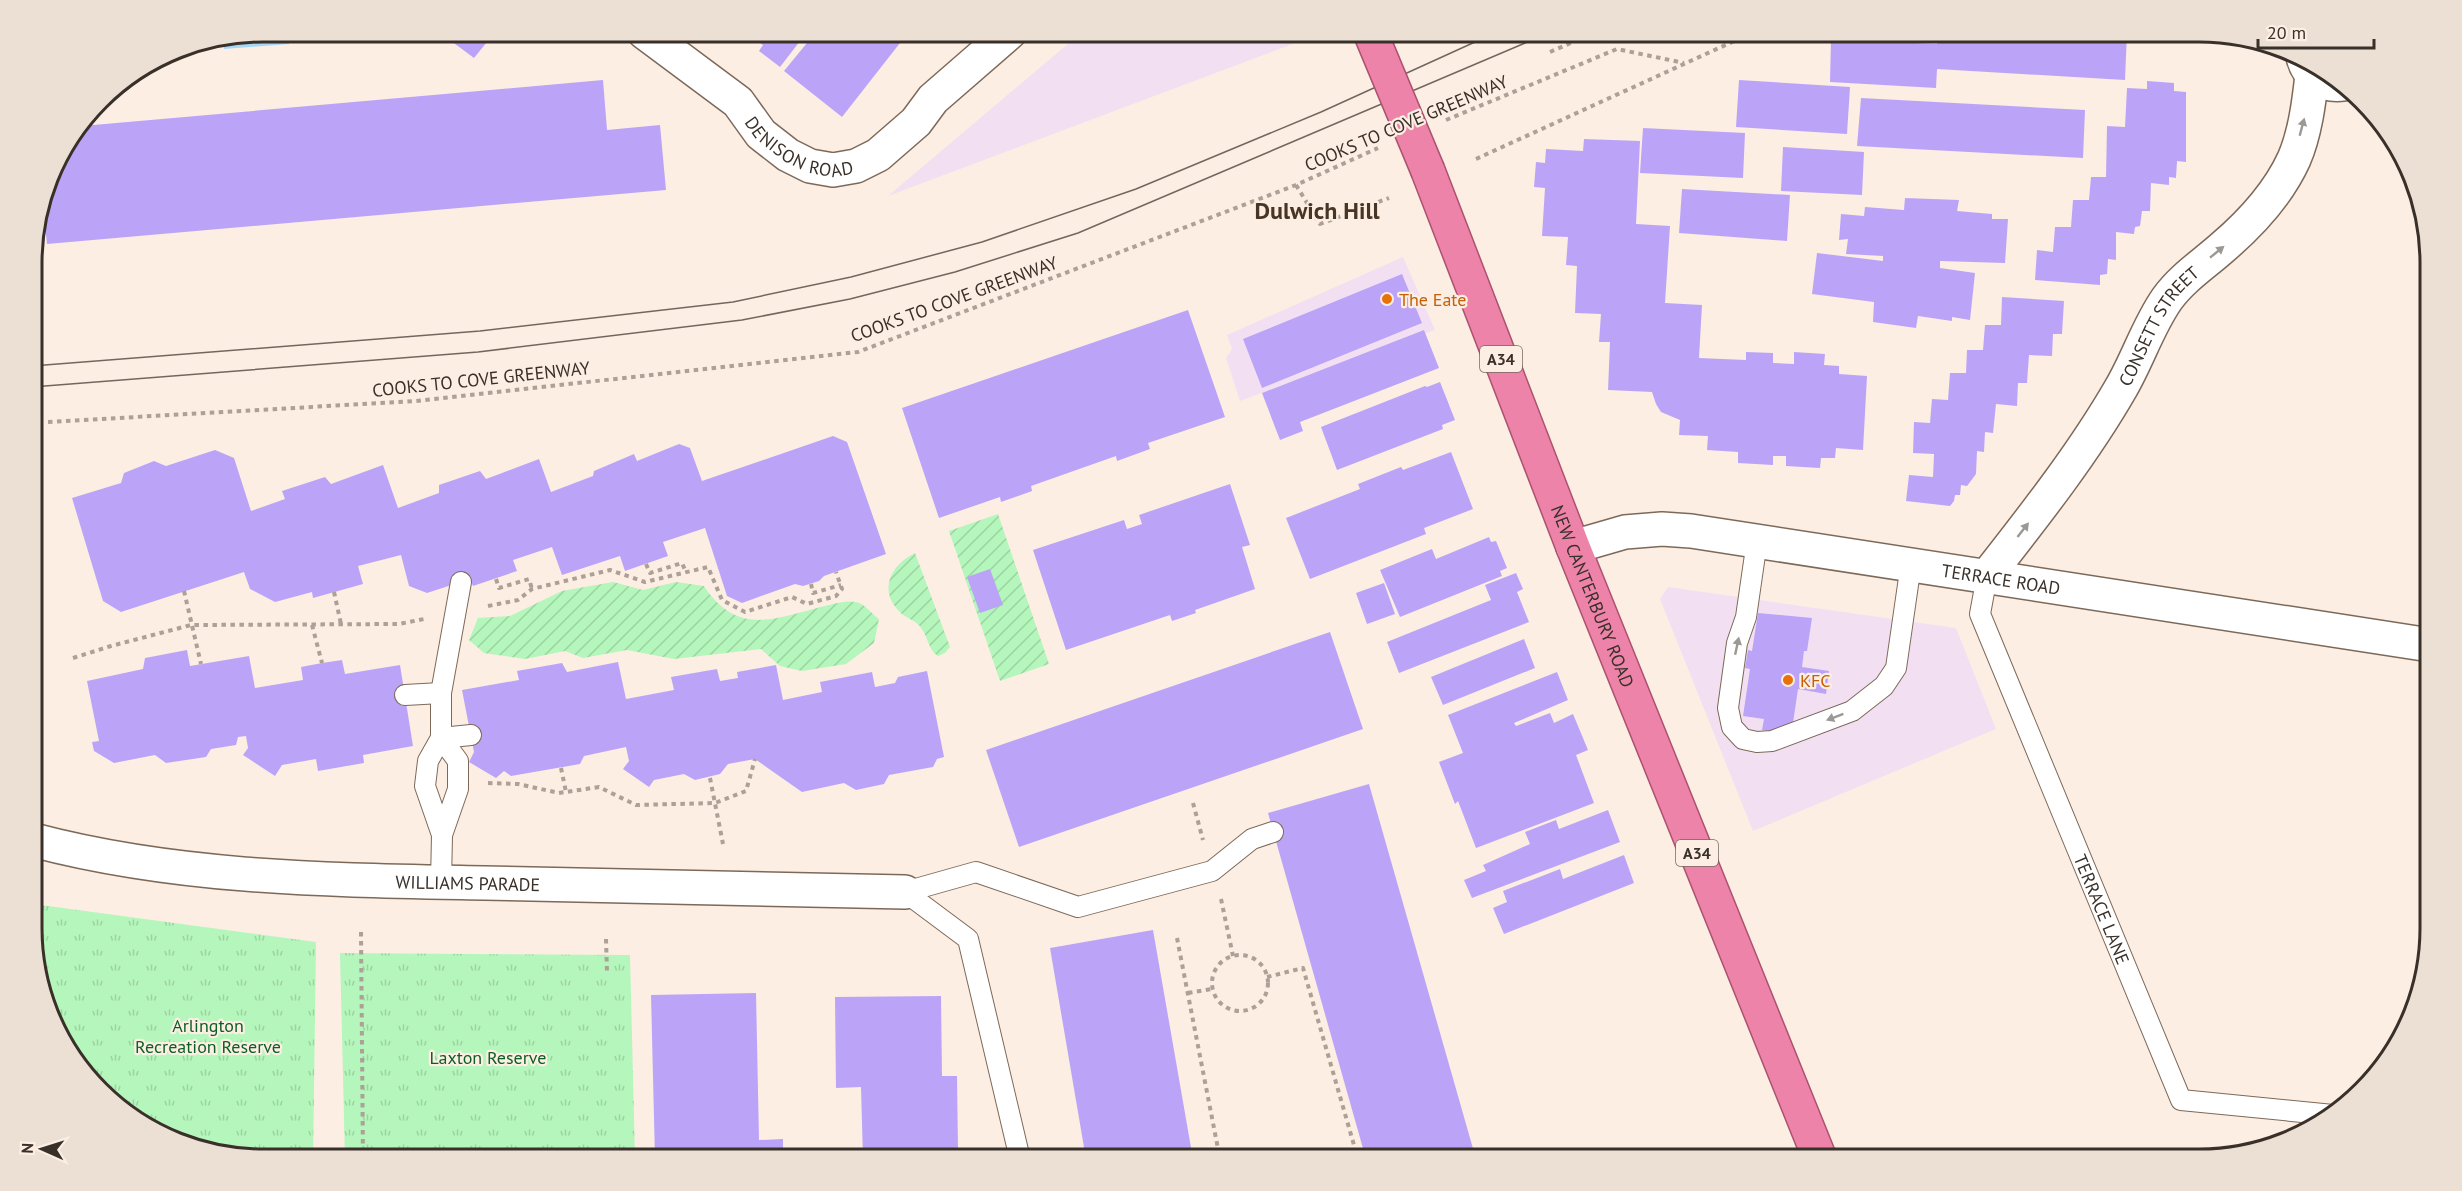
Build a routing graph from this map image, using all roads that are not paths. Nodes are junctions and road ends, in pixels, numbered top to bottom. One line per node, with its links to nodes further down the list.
1 (657, 42): 2 (street, DENISON ROAD)
2 (999, 42)
3 (1374, 42): 6 (highway, NEW CANTERBURY ROAD / A34, bridge)
4 (2304, 69): 8 (street, CONSETT STREET, one-way to 4)
5 (1757, 541): 6 (street, TERRACE ROAD); 7 (street, TERRACE ROAD); 7 (lane, one-way to 5)
6 (1573, 547): 22 (highway, NEW CANTERBURY ROAD / A34)
7 (1911, 564): 8 (street, TERRACE ROAD)
8 (1987, 576): 10 (street, TERRACE ROAD); 20 (lane, TERRACE LANE)
9 (461, 582): 11 (lane)
10 (2420, 643)
11 (441, 693): 12 (lane); 14 (lane)
12 (405, 695)
13 (471, 735): 14 (lane)
14 (441, 738): 16 (lane); 16 (lane)
15 (1273, 832): 19 (lane)
16 (442, 835): 18 (lane)
17 (42, 842): 18 (street, WILLIAMS PARADE)
18 (441, 882): 19 (street, WILLIAMS PARADE)
19 (905, 892): 21 (lane)
20 (2319, 1114)
21 (1018, 1149)
22 (1816, 1149)

